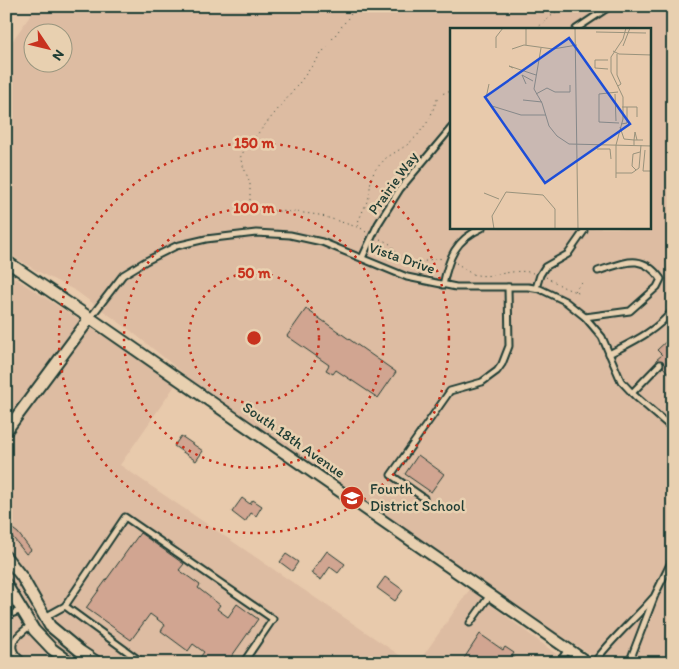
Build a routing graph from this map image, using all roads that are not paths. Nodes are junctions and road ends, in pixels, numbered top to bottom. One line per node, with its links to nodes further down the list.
1 (614, 6): 2 (lane)
2 (578, 28)
3 (450, 129): 6 (lane, Prairie Way)
4 (480, 229): 9 (lane)
5 (584, 231): 11 (lane)
6 (362, 258): 9 (lane, Vista Drive); 14 (lane, Vista Drive)
7 (6, 261): 14 (street, South 18th Avenue)
8 (598, 271): 13 (lane)
9 (443, 285): 10 (lane, Vista Drive)
10 (508, 287): 11 (lane, Vista Drive); 21 (lane)
11 (536, 288): 13 (lane, Vista Drive)
12 (673, 310): 15 (lane)
13 (585, 317): 15 (lane, Vista Drive)
14 (90, 318): 18 (street); 25 (street, South 18th Avenue)
15 (609, 354): 17 (lane, Vista Drive)
16 (660, 364): 17 (lane)
17 (632, 393): 19 (lane, Vista Drive)
18 (10, 418): 20 (street)
19 (673, 429)
20 (6, 431)
21 (424, 498)
22 (6, 557): 30 (street)
23 (673, 558): 26 (lane)
24 (6, 584): 28 (street)
25 (490, 594): 31 (lane); 33 (street, South 18th Avenue)
26 (655, 595): 41 (lane); 42 (lane)
27 (65, 606): 30 (lane); 37 (lane); 38 (lane)
28 (22, 610): 29 (lane); 32 (street)
29 (6, 616)
30 (45, 617): 36 (street)
31 (470, 623)
32 (31, 625): 34 (lane); 35 (street)
33 (568, 649): 39 (lane); 40 (street, South 18th Avenue)
34 (25, 663)
35 (71, 663)
36 (98, 663)
37 (143, 663)
38 (243, 663)
39 (559, 663)
40 (588, 663)
41 (594, 663)
42 (629, 663)

